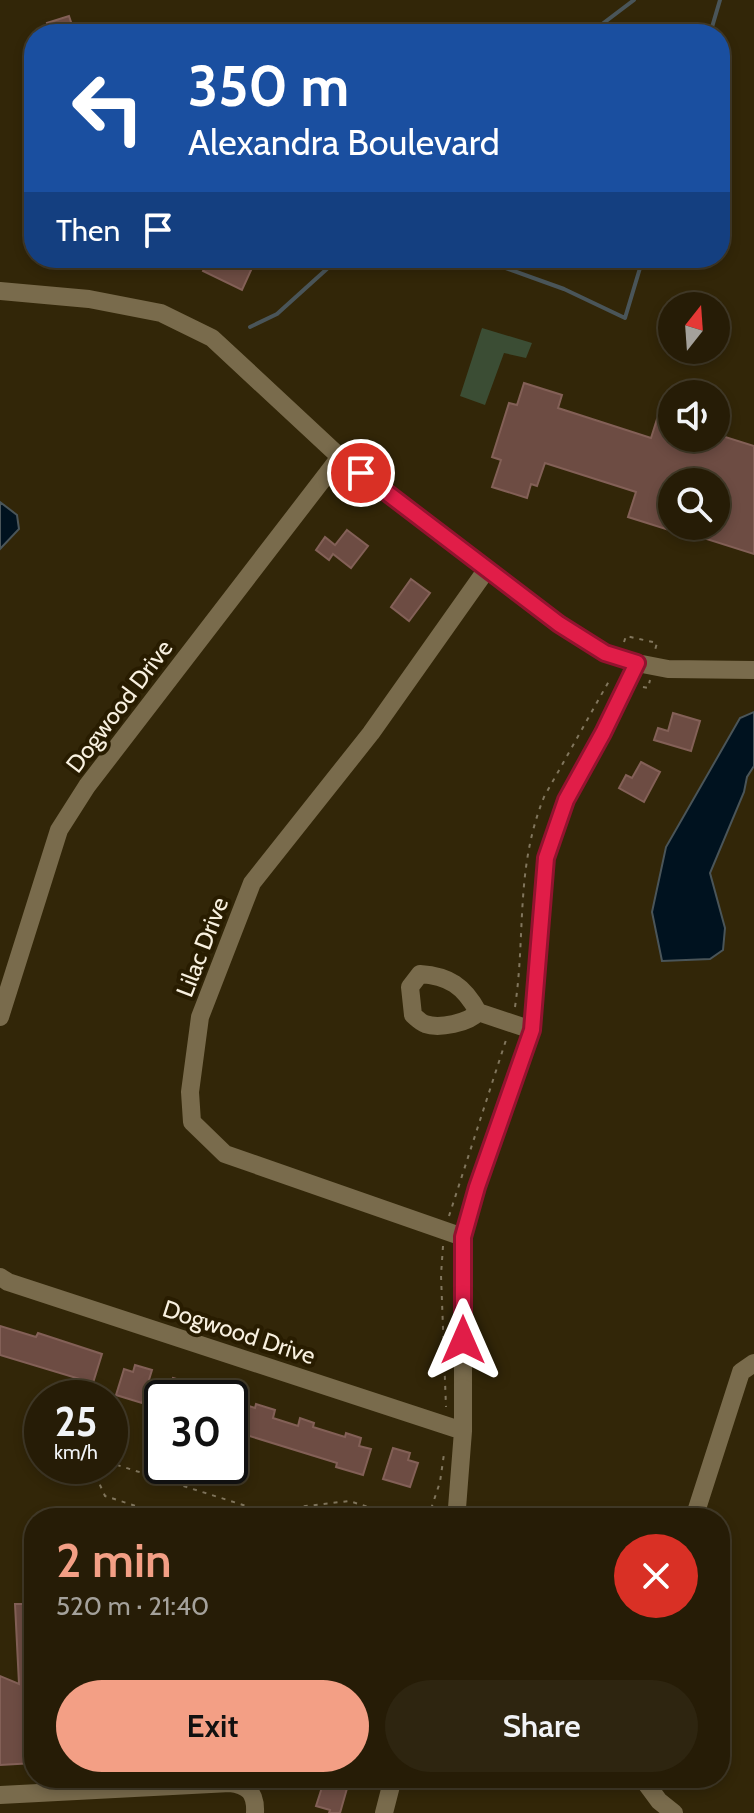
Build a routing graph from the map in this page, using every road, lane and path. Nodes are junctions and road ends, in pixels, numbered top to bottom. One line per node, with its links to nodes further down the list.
1 (0, 291): 2 (street)
2 (340, 457): 3 (street); 7 (street, Dogwood Drive)
3 (487, 569): 4 (street); 9 (street, Lilac Drive)
4 (637, 663): 5 (street); 8 (street)
5 (754, 670)
6 (478, 1012): 8 (street)
7 (0, 1017)
8 (532, 1030): 9 (street)
9 (463, 1237): 12 (street)
10 (0, 1277): 12 (street, Dogwood Drive)
11 (754, 1363): 18 (street)
12 (463, 1431): 17 (street)
13 (142, 1508): 14 (path)
14 (253, 1508)
15 (288, 1508): 16 (path)
16 (371, 1508)
17 (457, 1508)
18 (697, 1508)
19 (169, 1788): 23 (street)
20 (248, 1788): 24 (street)
21 (390, 1788): 25 (street)
22 (649, 1788): 26 (street)
23 (12, 1801)
24 (255, 1813)
25 (384, 1813)
26 (674, 1813)

